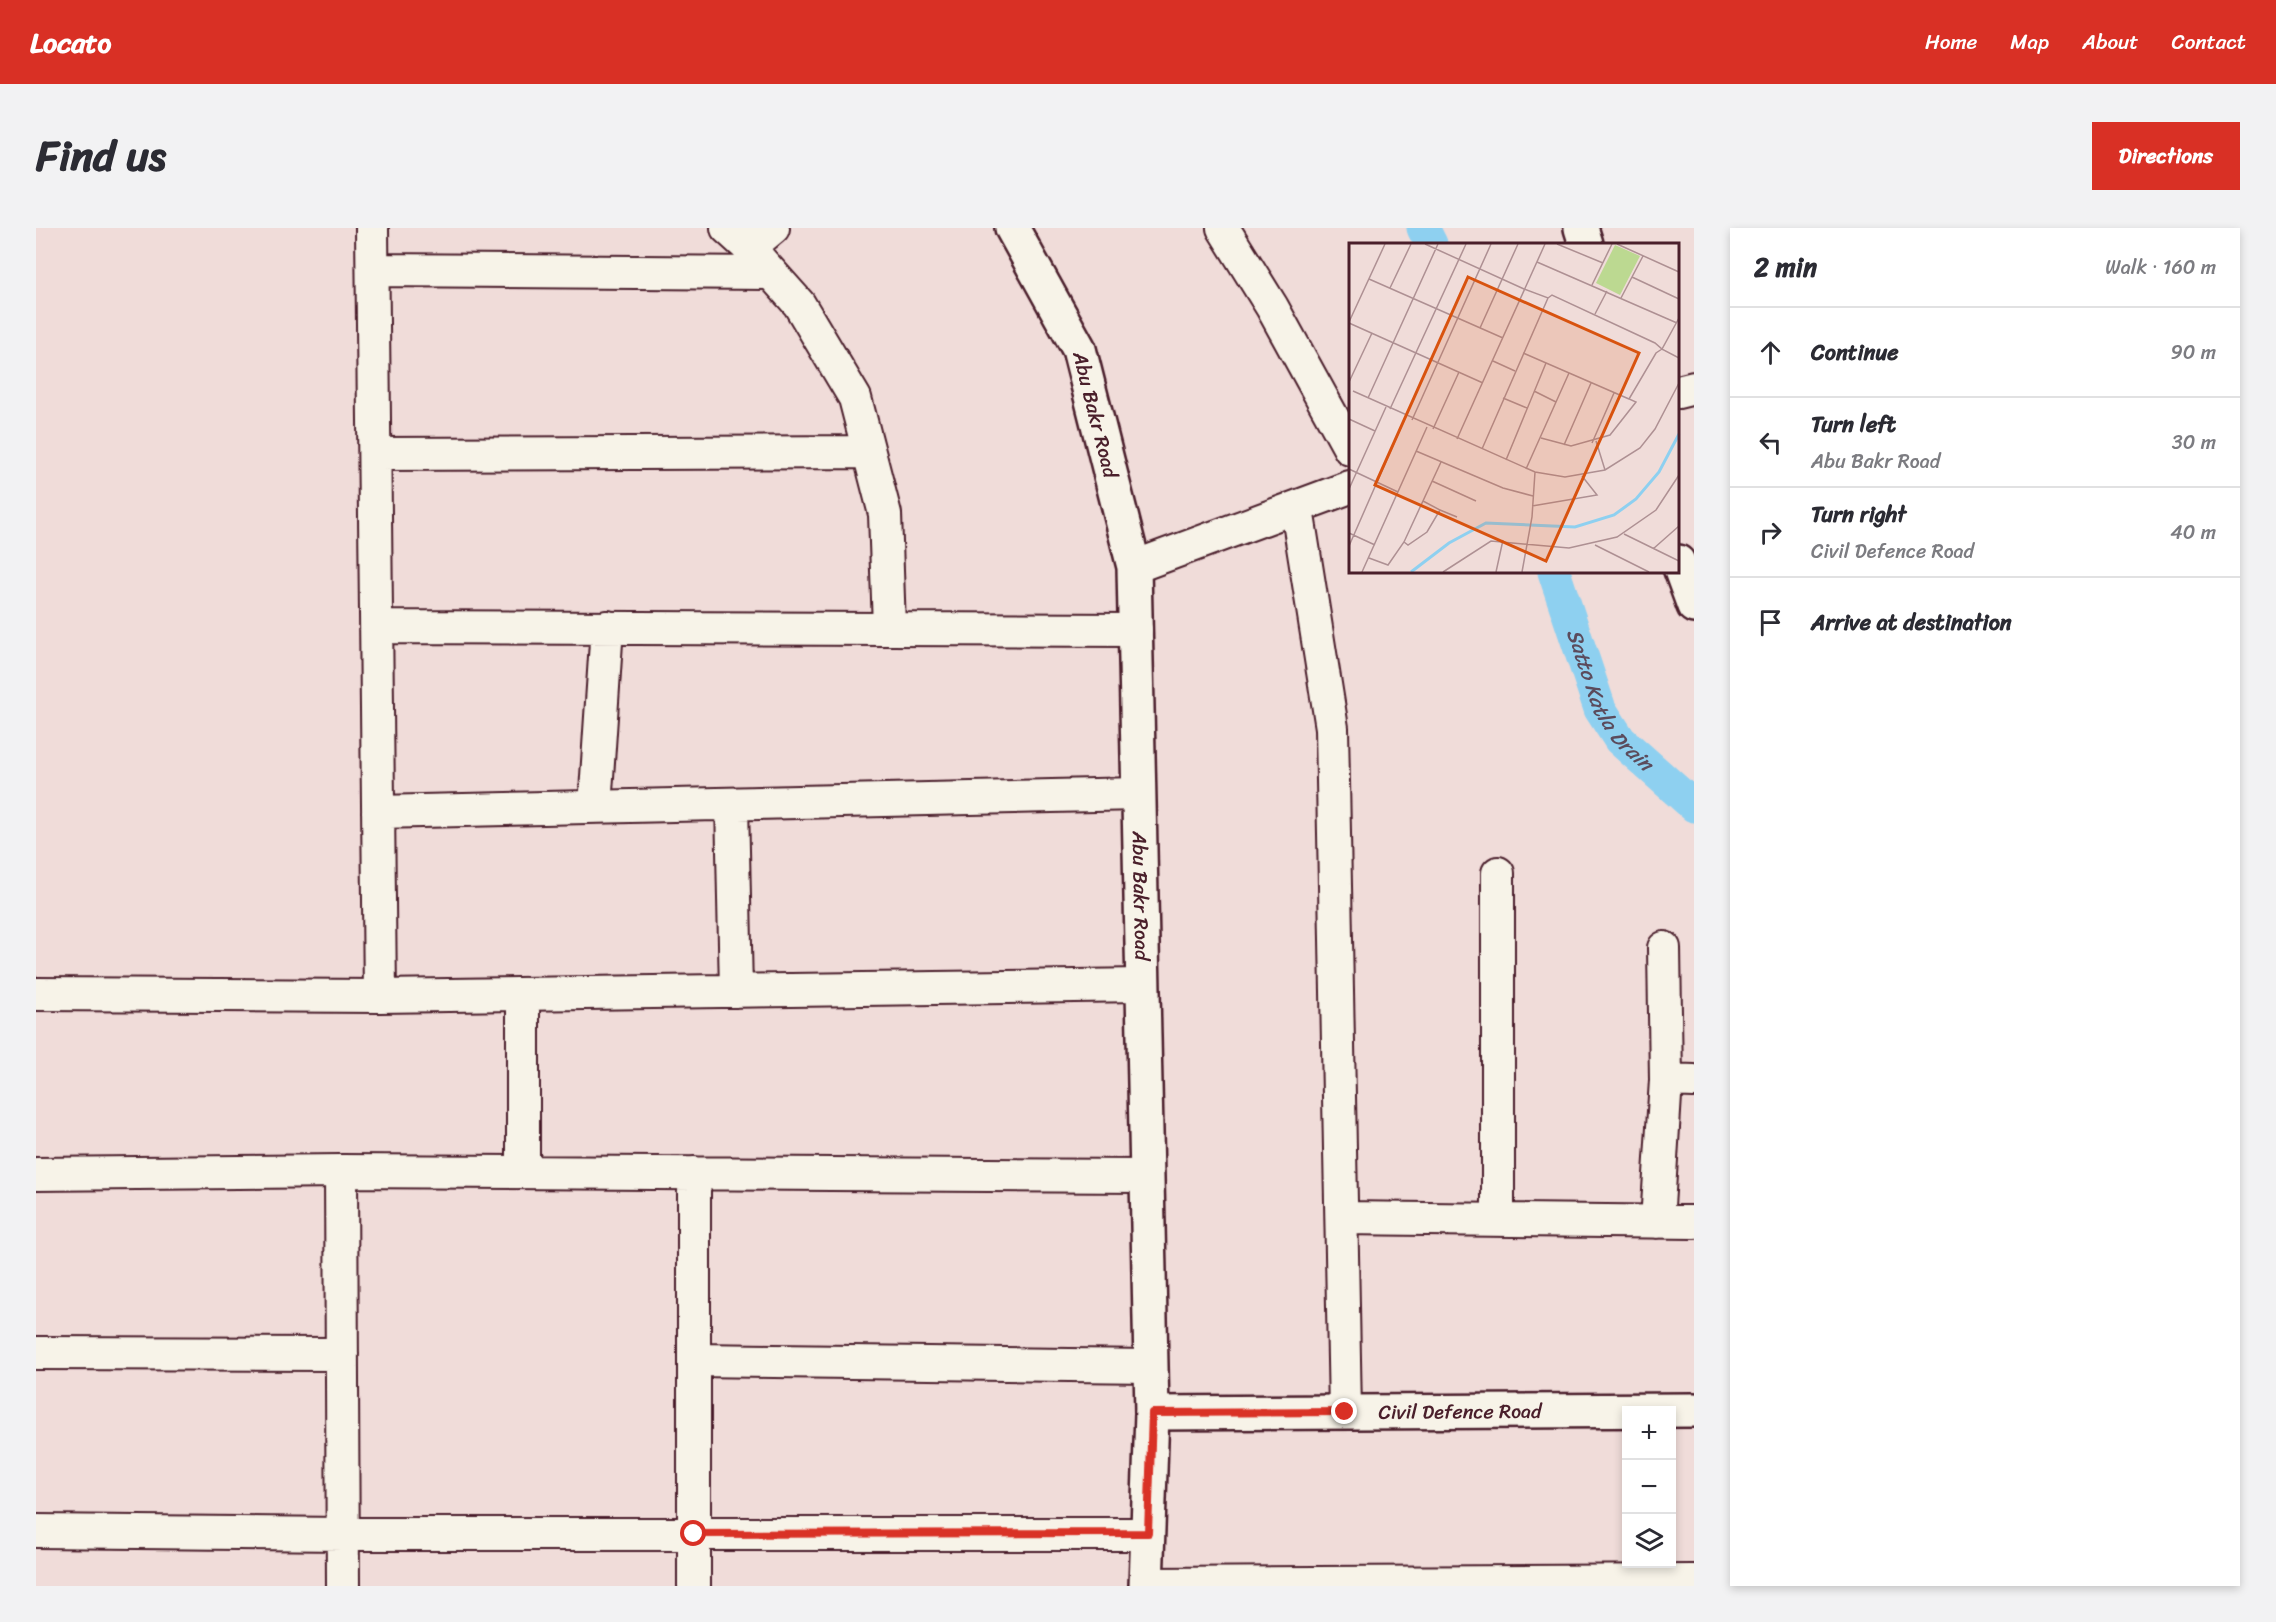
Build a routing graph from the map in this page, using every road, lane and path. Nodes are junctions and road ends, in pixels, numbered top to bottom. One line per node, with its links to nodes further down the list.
1 (372, 228): 8 (street)
2 (773, 228): 6 (street)
3 (1222, 228): 12 (street)
4 (1581, 228): 7 (street)
5 (1017, 231): 17 (street, Abu Bakr Road)
6 (738, 238): 9 (street)
7 (1586, 243)
8 (374, 270): 9 (street); 14 (street)
9 (771, 273): 13 (street)
10 (1694, 388): 11 (street)
11 (1679, 392)
12 (1349, 447)
13 (869, 452): 14 (street); 22 (street)
14 (375, 454): 20 (street)
15 (1349, 487): 16 (street)
16 (1297, 509): 17 (street); 41 (street)
17 (1134, 567): 23 (street, Abu Bakr Road)
18 (1684, 569): 19 (street)
19 (1694, 606)
20 (377, 627): 21 (street); 27 (street)
21 (607, 627): 22 (street); 26 (street)
22 (890, 627): 23 (street)
23 (1136, 630): 24 (street, Abu Bakr Road)
24 (1138, 794): 25 (street); 30 (street, Abu Bakr Road)
25 (732, 804): 26 (street); 31 (street)
26 (595, 807): 27 (street)
27 (378, 812): 34 (street)
28 (1498, 873): 42 (street)
29 (1664, 948): 35 (street)
30 (1141, 985): 31 (street); 40 (street, Abu Bakr Road)
31 (735, 991): 33 (street)
32 (36, 994): 34 (street)
33 (523, 994): 34 (street); 37 (street)
34 (380, 996)
35 (1680, 1080): 43 (street)
36 (341, 1171): 37 (street); 39 (street); 46 (street)
37 (523, 1172): 38 (street)
38 (694, 1173): 40 (street); 47 (street)
39 (36, 1174)
40 (1146, 1176): 48 (street, Abu Bakr Road)
41 (1342, 1218): 42 (street); 52 (street)
42 (1498, 1220): 43 (street)
43 (1657, 1222): 44 (street)
44 (1694, 1222)
45 (36, 1353): 46 (street)
46 (342, 1354): 56 (street)
47 (694, 1360): 48 (street); 57 (street)
48 (1151, 1366): 53 (street, Abu Bakr Road)
49 (1622, 1410): 52 (street, Civil Defence Road)
50 (1676, 1410): 51 (street, Civil Defence Road)
51 (1694, 1410)
52 (1345, 1412): 53 (street, Civil Defence Road)
53 (1152, 1413): 55 (street, Abu Bakr Road)
54 (36, 1531): 56 (street)
55 (1148, 1533): 57 (street); 59 (street, Abu Bakr Road)
56 (343, 1534): 57 (street); 60 (street)
57 (694, 1534): 61 (street)
58 (1673, 1578): 59 (street)
59 (1146, 1585)
60 (343, 1586)
61 (694, 1586)

